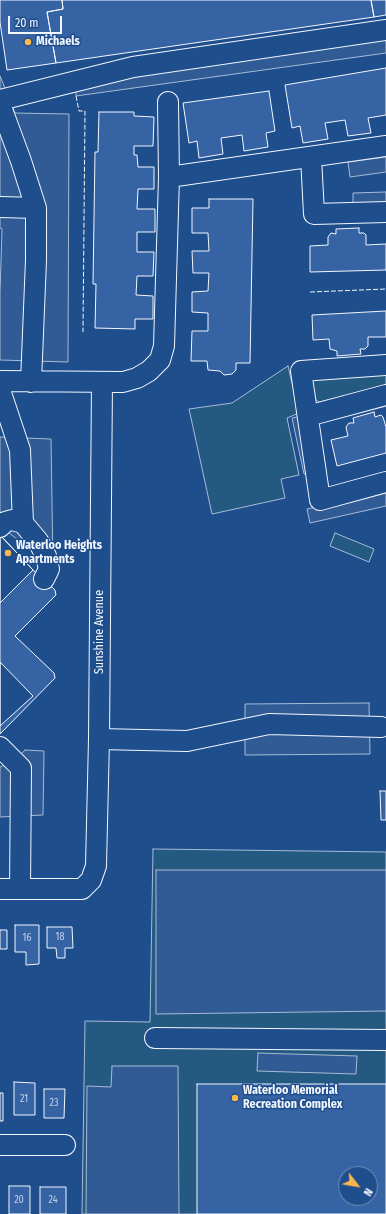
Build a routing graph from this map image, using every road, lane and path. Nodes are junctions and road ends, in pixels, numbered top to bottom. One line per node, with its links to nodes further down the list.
1 (386, 30): 2 (street)
2 (0, 100)
3 (168, 102): 7 (street)
4 (0, 104): 9 (street)
5 (386, 146): 6 (street)
6 (311, 157): 7 (street); 10 (street)
7 (169, 177): 14 (street)
8 (0, 208): 9 (street)
9 (36, 208): 13 (street)
10 (386, 212)
11 (386, 365): 17 (street)
12 (0, 381): 13 (street)
13 (31, 382): 14 (street)
14 (102, 382): 23 (street, Sunshine Avenue)
15 (0, 390): 19 (street)
16 (386, 395): 17 (street)
17 (308, 416): 18 (street)
18 (386, 482)
19 (24, 523): 20 (street); 21 (street)
20 (0, 528)
21 (44, 579)
22 (384, 727): 23 (street)
23 (99, 739): 26 (street, Sunshine Avenue)
24 (0, 747): 26 (street)
25 (0, 889): 26 (street)
26 (20, 889)
27 (155, 1038): 28 (street)
28 (386, 1040)
29 (0, 1145): 30 (street)
30 (65, 1145)

